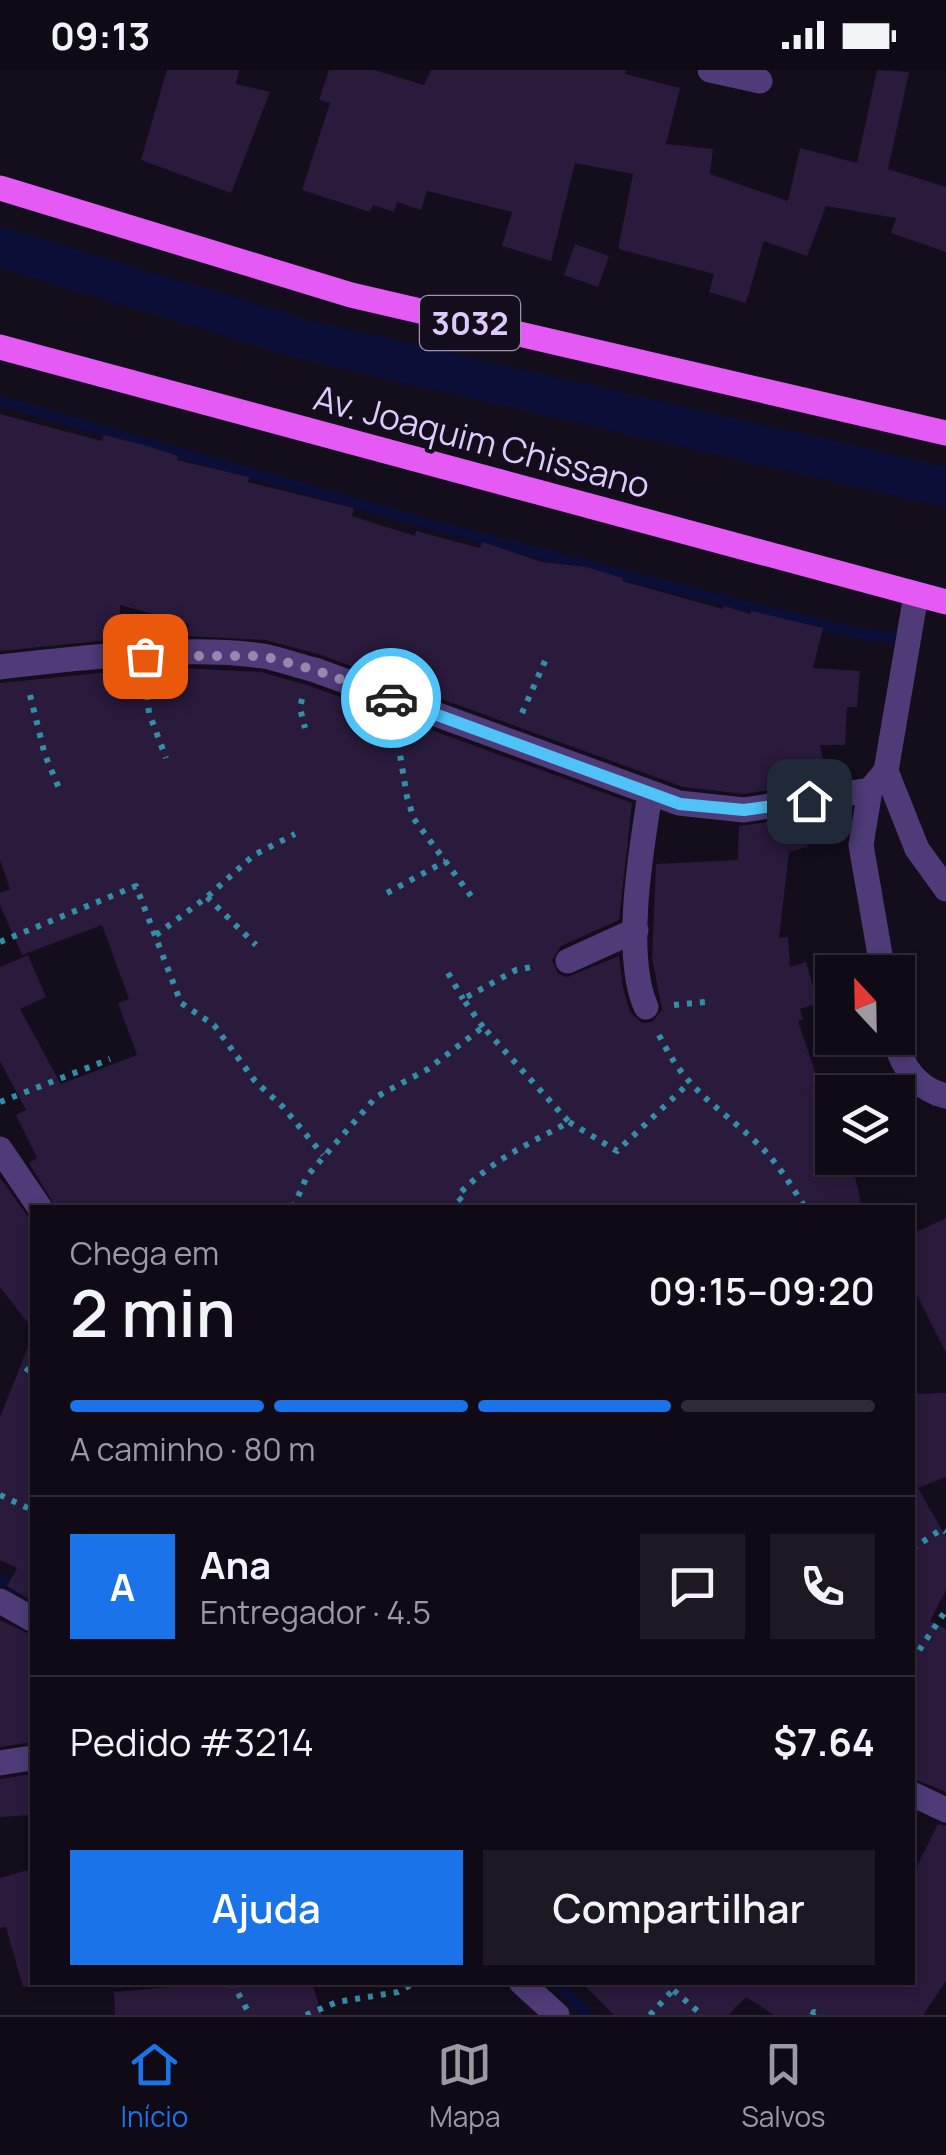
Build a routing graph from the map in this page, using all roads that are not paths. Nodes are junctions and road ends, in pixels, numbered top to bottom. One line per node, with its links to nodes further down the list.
1 (710, 70): 2 (street)
2 (760, 82)
3 (0, 188): 5 (main road, 3032)
4 (0, 347): 6 (main road, Av. Joaquim Chissano)
5 (946, 433)
6 (916, 595): 7 (main road, Av. Joaquim Chissano); 9 (street)
7 (946, 602)
8 (12, 666): 10 (street)
9 (878, 780): 10 (street); 11 (street); 13 (street)
10 (650, 794): 12 (street)
11 (946, 889)
12 (636, 930): 14 (street); 15 (street)
13 (880, 955)
14 (568, 961)
15 (646, 1008)
16 (899, 1055): 17 (street)
17 (946, 1096)
18 (0, 1150): 19 (street)
19 (38, 1205)
20 (0, 1601): 21 (street)
21 (30, 1619)
22 (30, 1758): 23 (street)
23 (0, 1763)
24 (915, 1795): 25 (street)
25 (946, 1810)
26 (524, 1985): 27 (street)
27 (557, 2015)

